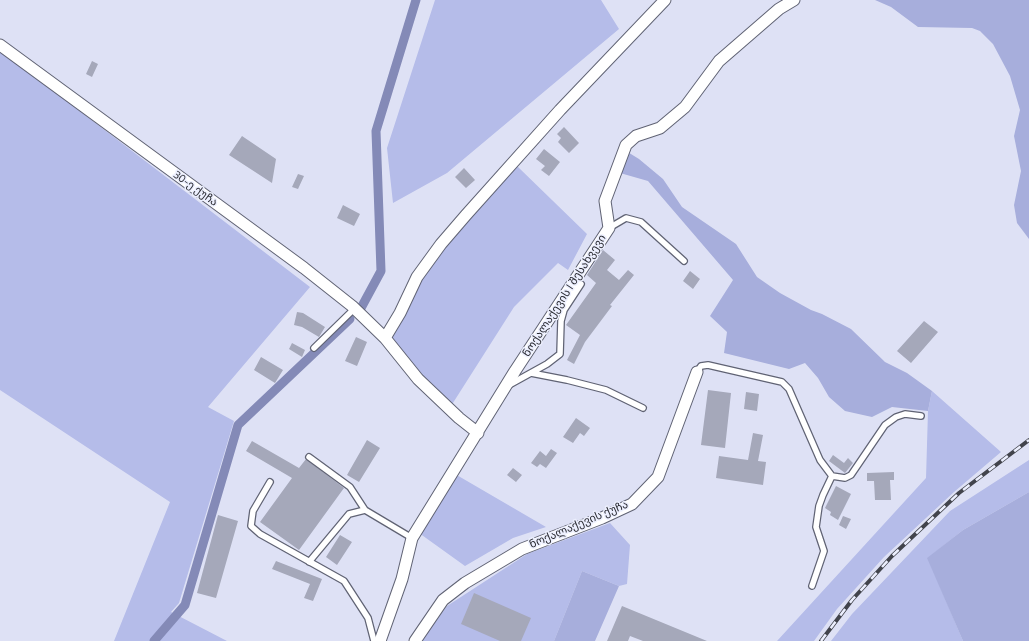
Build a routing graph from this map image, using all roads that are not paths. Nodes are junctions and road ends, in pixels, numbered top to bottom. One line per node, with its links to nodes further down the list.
1 (665, 0): 8 (street)
2 (794, 0): 4 (street, ნოქალაქევის I შესახვევი)
3 (0, 45): 7 (street, 30-ე ქუჩა)
4 (609, 228): 5 (lane); 12 (street, ნოქალაქევის I შესახვევი)
5 (684, 261)
6 (580, 284): 11 (lane)
7 (354, 309): 8 (street, 30-ე ქუჩა); 9 (lane)
8 (385, 338): 15 (street, 30-ე ქუჩა)
9 (314, 348)
10 (698, 372): 17 (lane); 25 (street, ნოქალაქევის ქუჩა)
11 (531, 373): 12 (lane); 13 (lane)
12 (506, 386): 15 (street, ნოქალაქევის I შესახვევი)
13 (643, 408)
14 (921, 416): 17 (lane)
15 (478, 432): 20 (street, ნოქალაქევის I შესახვევი)
16 (309, 457): 19 (lane)
17 (832, 476): 22 (lane)
18 (270, 482): 21 (lane)
19 (365, 510): 20 (lane); 21 (lane)
20 (412, 538): 24 (street, ნოქალაქევის I შესახვევი)
21 (309, 562): 23 (lane)
22 (812, 586)
23 (374, 641)
24 (380, 641)
25 (414, 641)

